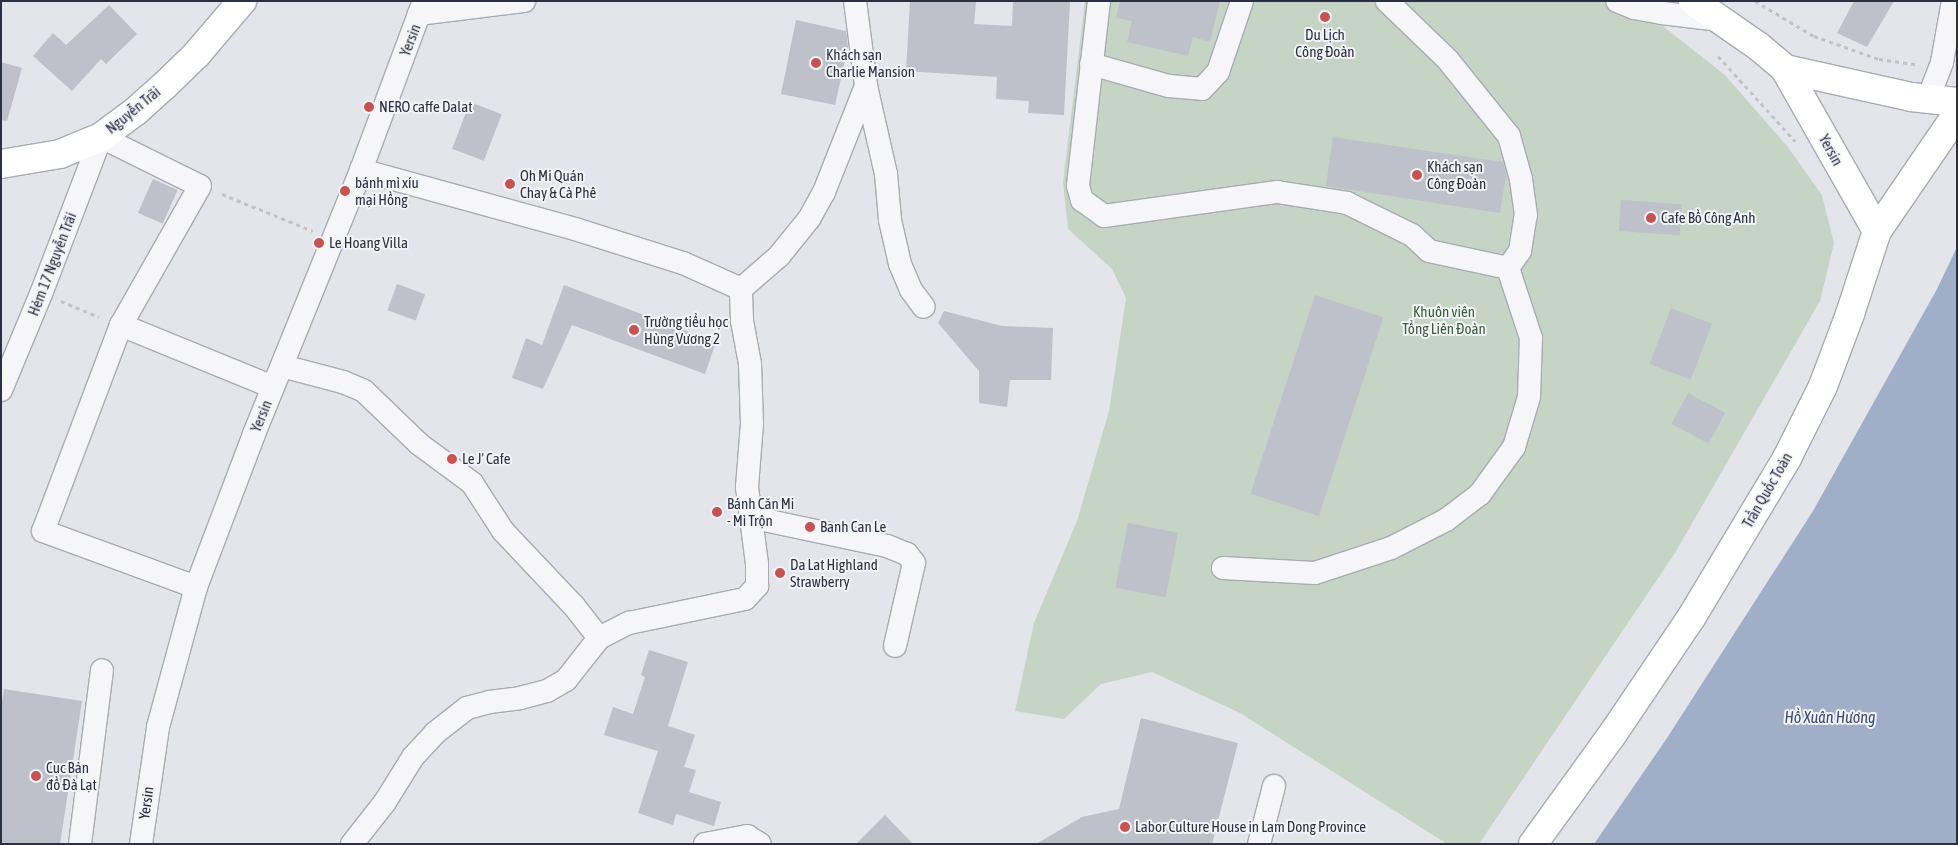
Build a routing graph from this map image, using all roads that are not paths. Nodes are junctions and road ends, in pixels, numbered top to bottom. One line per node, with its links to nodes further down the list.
1 (524, 1): 10 (street)
2 (854, 1): 14 (street)
3 (1099, 1): 12 (street)
4 (1242, 1): 12 (street)
5 (1387, 1): 22 (street)
6 (1617, 1): 11 (street)
7 (1693, 1): 11 (main road, Yersin)
8 (1953, 1): 15 (street)
9 (242, 4): 18 (main road, Nguyễn Trãi)
10 (422, 8): 20 (street, Yersin)
11 (1720, 20): 13 (main road, Yersin)
12 (1091, 64): 22 (street)
13 (1785, 69): 15 (main road, Yersin); 21 (main road, Yersin)
14 (866, 86): 23 (street); 24 (street)
15 (1928, 99): 16 (main road, Yersin)
16 (1957, 102)
17 (1957, 114): 21 (main road, Trần Quốc Toản)
18 (101, 137): 19 (main road, Nguyễn Trãi); 25 (street); 28 (street, Hẻm 17 Nguyễn Trãi)
19 (1, 164)
20 (361, 170): 23 (street); 26 (street, Yersin)
21 (1877, 232): 42 (main road, Trần Quốc Toản)
22 (1508, 268): 30 (street)
23 (741, 289): 29 (street)
24 (924, 307)
25 (121, 325): 27 (street); 31 (street)
26 (282, 366): 27 (street, Yersin); 32 (street)
27 (273, 387): 31 (street, Yersin)
28 (1, 390)
29 (750, 517): 32 (street); 33 (street)
30 (1223, 568)
31 (196, 587): 37 (street, Yersin)
32 (599, 638): 38 (street)
33 (895, 646)
34 (102, 670): 36 (street)
35 (1274, 786): 41 (street)
36 (80, 844)
37 (141, 844)
38 (352, 844)
39 (705, 844): 40 (street)
40 (760, 844)
41 (1258, 844)
42 (1534, 844)

